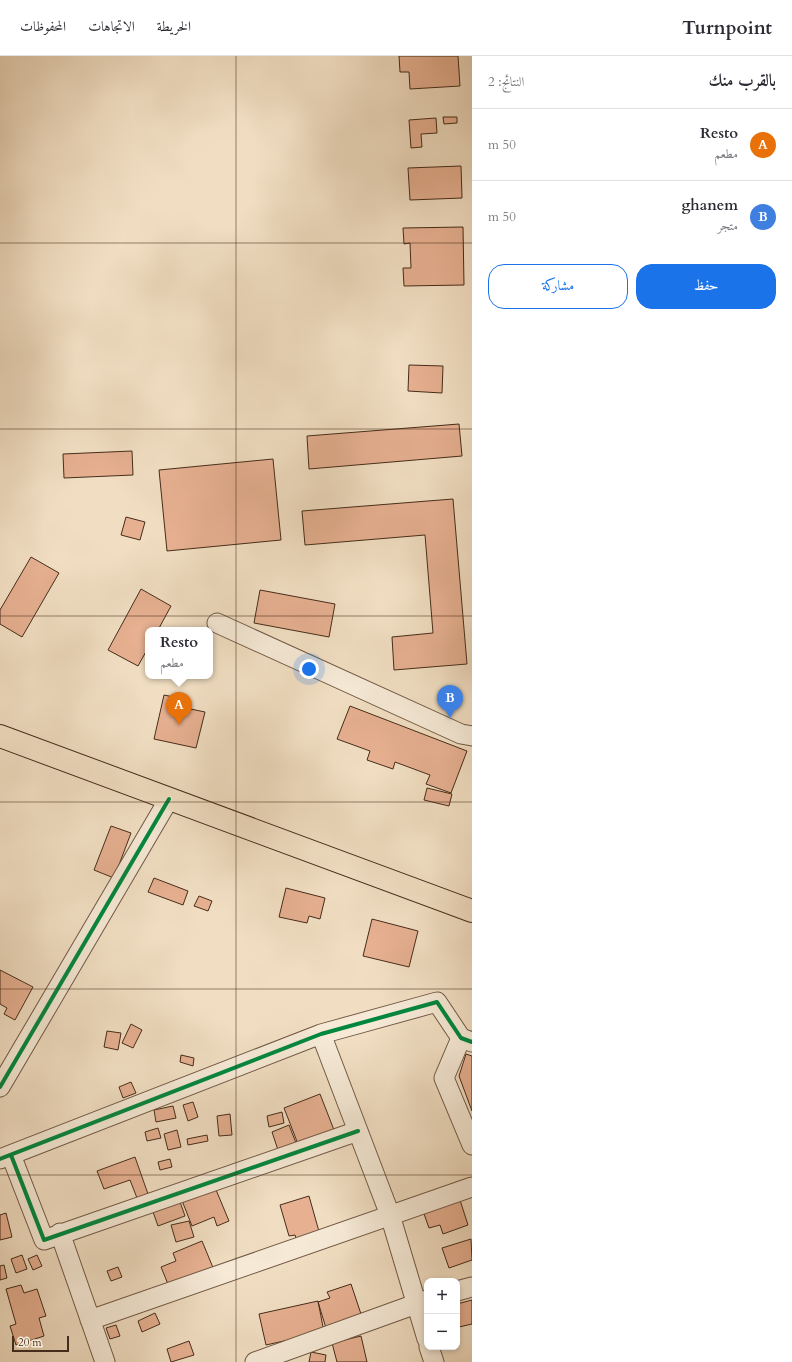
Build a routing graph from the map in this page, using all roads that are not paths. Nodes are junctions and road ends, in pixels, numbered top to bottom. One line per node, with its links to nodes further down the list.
1 (217, 623): 3 (street)
2 (0, 736): 4 (main road)
3 (472, 736)
4 (169, 799): 5 (main road); 8 (street)
5 (472, 911)
6 (321, 1034): 7 (street); 9 (street); 11 (street)
7 (466, 1040): 10 (street)
8 (0, 1087)
9 (358, 1131): 13 (street); 14 (street)
10 (472, 1145)
11 (5, 1157): 14 (street)
12 (472, 1187): 13 (street)
13 (390, 1215): 17 (street); 18 (street)
14 (60, 1233): 18 (street)
15 (472, 1287): 16 (street)
16 (460, 1290)
17 (421, 1302): 19 (street); 22 (street)
18 (90, 1320): 21 (street)
19 (424, 1320)
20 (431, 1350): 23 (street)
21 (105, 1362)
22 (255, 1362)
23 (434, 1362)

